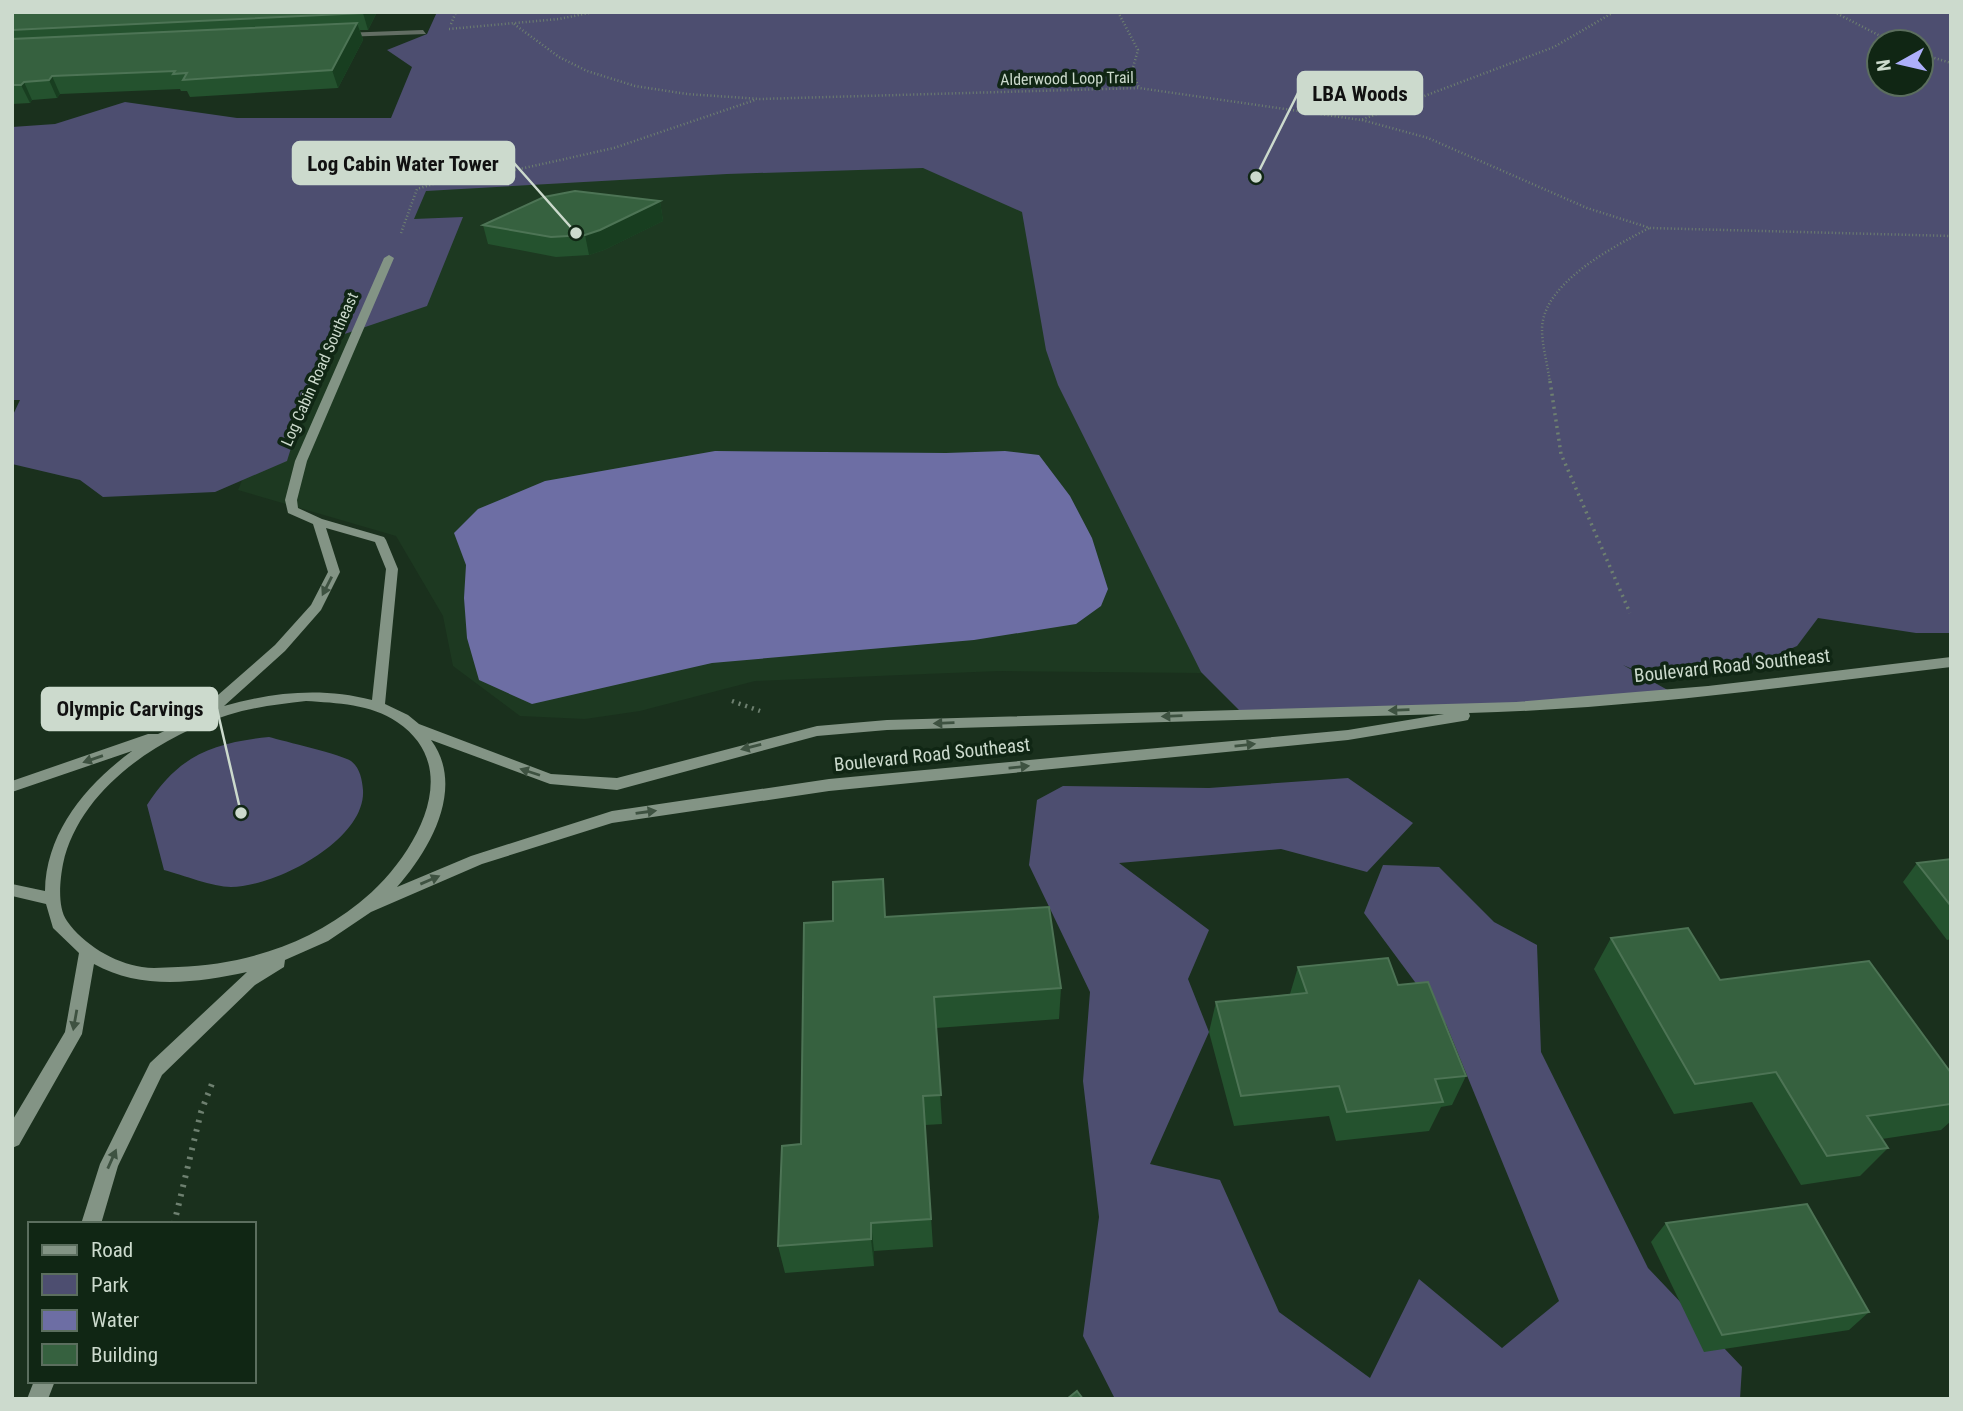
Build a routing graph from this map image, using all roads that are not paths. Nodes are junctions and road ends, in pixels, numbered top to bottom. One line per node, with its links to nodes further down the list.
1 (423, 32): 2 (street)
2 (331, 36)
3 (389, 258): 4 (street, Log Cabin Road Southeast)
4 (318, 522): 6 (street, Log Cabin Road Southeast); 8 (street, one-way to 8)
5 (1951, 662): 7 (street, Boulevard Road Southeast)
6 (378, 706): 8 (street); 9 (street)
7 (1516, 707): 9 (street, Boulevard Road Southeast, one-way to 9); 14 (street, Boulevard Road Southeast, one-way to 7)
8 (198, 721): 10 (street)
9 (414, 728): 14 (street)
10 (181, 729): 11 (street, one-way to 11); 13 (street)
11 (12, 787)
12 (12, 890): 13 (street)
13 (54, 900): 16 (street)
14 (367, 907): 15 (street)
15 (337, 928): 16 (street); 18 (street, one-way to 15)
16 (87, 953): 17 (street, one-way to 17)
17 (12, 1139)
18 (92, 1222)
19 (44, 1383): 20 (street)
20 (37, 1399)

